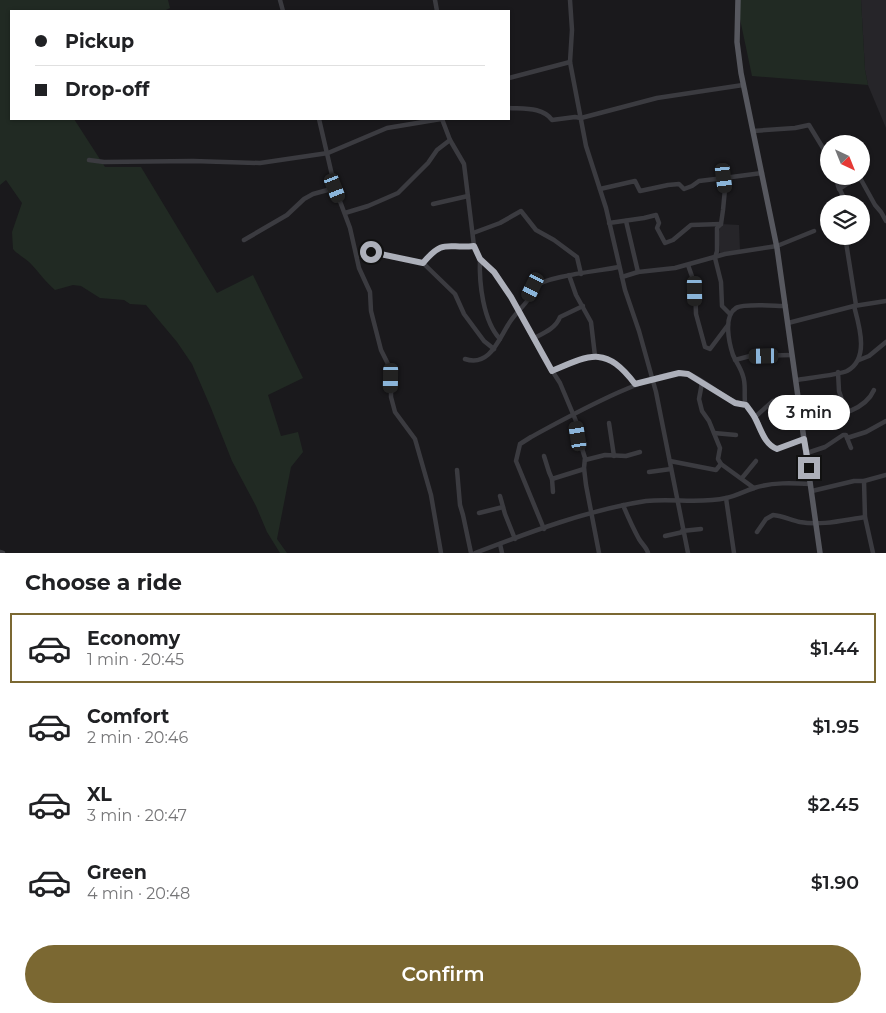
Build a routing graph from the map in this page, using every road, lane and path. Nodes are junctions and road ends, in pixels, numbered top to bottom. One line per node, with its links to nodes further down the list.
1 (570, 0): 3 (street)
2 (738, 0): 5 (main road)
3 (570, 62): 4 (street); 7 (street)
4 (510, 78)
5 (743, 85): 7 (street); 11 (main road)
6 (510, 108): 7 (street)
7 (581, 118): 20 (street)
8 (319, 120): 14 (street)
9 (436, 120): 14 (street)
10 (442, 120): 12 (street)
11 (753, 131): 13 (street); 16 (main road)
12 (450, 140): 23 (street); 25 (street)
13 (820, 143)
14 (328, 153): 15 (street); 19 (street)
15 (89, 160)
16 (762, 173): 17 (street); 35 (main road)
17 (724, 178): 20 (street); 29 (street)
18 (838, 185): 21 (street)
19 (335, 188): 25 (street); 32 (street)
20 (600, 189): 28 (street)
21 (839, 189): 22 (street); 27 (street)
22 (842, 195)
23 (468, 196): 24 (street); 31 (street)
24 (433, 204)
25 (345, 213): 36 (street)
26 (626, 221): 28 (street); 29 (street); 42 (street)
27 (886, 221)
28 (609, 222): 41 (street)
29 (721, 224): 37 (street)
30 (814, 231): 35 (street)
31 (474, 233): 34 (street); 43 (street)
32 (244, 240)
33 (846, 245): 49 (street)
34 (474, 246): 38 (street); 39 (street)
35 (776, 246): 37 (street); 48 (main road)
36 (357, 256): 39 (street); 118 (street)
37 (715, 258): 40 (street); 51 (street)
38 (480, 259): 50 (street); 55 (street)
39 (423, 263): 57 (street)
40 (688, 265): 42 (street); 53 (street)
41 (619, 267): 43 (street); 45 (street)
42 (638, 272): 45 (street)
43 (581, 274): 44 (street)
44 (569, 275): 47 (street); 50 (street)
45 (622, 277): 65 (street)
46 (886, 302): 49 (street)
47 (583, 306): 54 (street); 59 (street)
48 (786, 306): 51 (street); 52 (main road)
49 (855, 306): 52 (street); 62 (street)
50 (519, 311): 54 (street); 55 (street)
51 (730, 314): 53 (street)
52 (788, 324): 58 (main road)
53 (728, 325): 61 (street)
54 (534, 338): 63 (street)
55 (500, 340): 57 (street)
56 (886, 342): 62 (street)
57 (494, 349): 60 (street)
58 (792, 355): 61 (street); 66 (main road)
59 (595, 356): 63 (street); 68 (street)
60 (464, 359)
61 (735, 360): 71 (street)
62 (859, 360): 64 (street)
63 (552, 371): 73 (street)
64 (838, 372): 66 (street); 72 (street)
65 (652, 380): 67 (street); 68 (street); 88 (street)
66 (796, 380): 70 (main road)
67 (702, 383): 71 (street); 78 (street)
68 (635, 384): 73 (street)
69 (874, 390): 72 (street)
70 (799, 399): 74 (street); 76 (main road)
71 (746, 405): 74 (street)
72 (846, 412): 76 (street)
73 (573, 415): 87 (street); 111 (street)
74 (755, 417): 81 (street)
75 (886, 421): 80 (street)
76 (802, 423): 81 (main road)
77 (609, 424): 86 (street)
78 (714, 433): 79 (street); 90 (street)
79 (736, 435)
80 (847, 438): 82 (street); 84 (street)
81 (804, 439): 84 (main road)
82 (851, 448)
83 (640, 452): 86 (street)
84 (806, 453): 100 (main road)
85 (544, 456): 97 (street)
86 (614, 456): 87 (street)
87 (584, 460): 91 (street)
88 (670, 461): 90 (street); 92 (street)
89 (756, 461): 96 (street)
90 (721, 464): 96 (street)
91 (584, 469): 97 (street); 108 (street)
92 (671, 469): 94 (street); 104 (street)
93 (457, 470): 119 (street)
94 (649, 472)
95 (886, 475): 98 (street)
96 (742, 478): 99 (street)
97 (552, 479): 101 (street)
98 (864, 481): 100 (street); 109 (street)
99 (754, 488): 100 (street); 103 (street)
100 (811, 488): 110 (main road)
101 (553, 492)
102 (500, 496): 106 (street)
103 (726, 498): 104 (street); 125 (street)
104 (678, 501): 105 (street); 113 (street)
105 (623, 506): 108 (street); 123 (street)
106 (502, 507): 107 (street); 116 (street)
107 (479, 513)
108 (591, 513): 111 (street); 122 (street)
109 (864, 517): 110 (street); 127 (street)
110 (816, 523): 114 (street); 126 (main road)
111 (544, 529): 116 (street)
112 (701, 529): 113 (street)
113 (682, 532): 115 (street); 124 (street)
114 (757, 532)
115 (665, 536)
116 (515, 538): 117 (street)
117 (500, 544): 120 (street); 121 (street)
118 (442, 553)
119 (471, 553)
120 (475, 553)
121 (502, 553)
122 (598, 553)
123 (648, 553)
124 (688, 553)
125 (734, 553)
126 (820, 553)
127 (873, 553)

